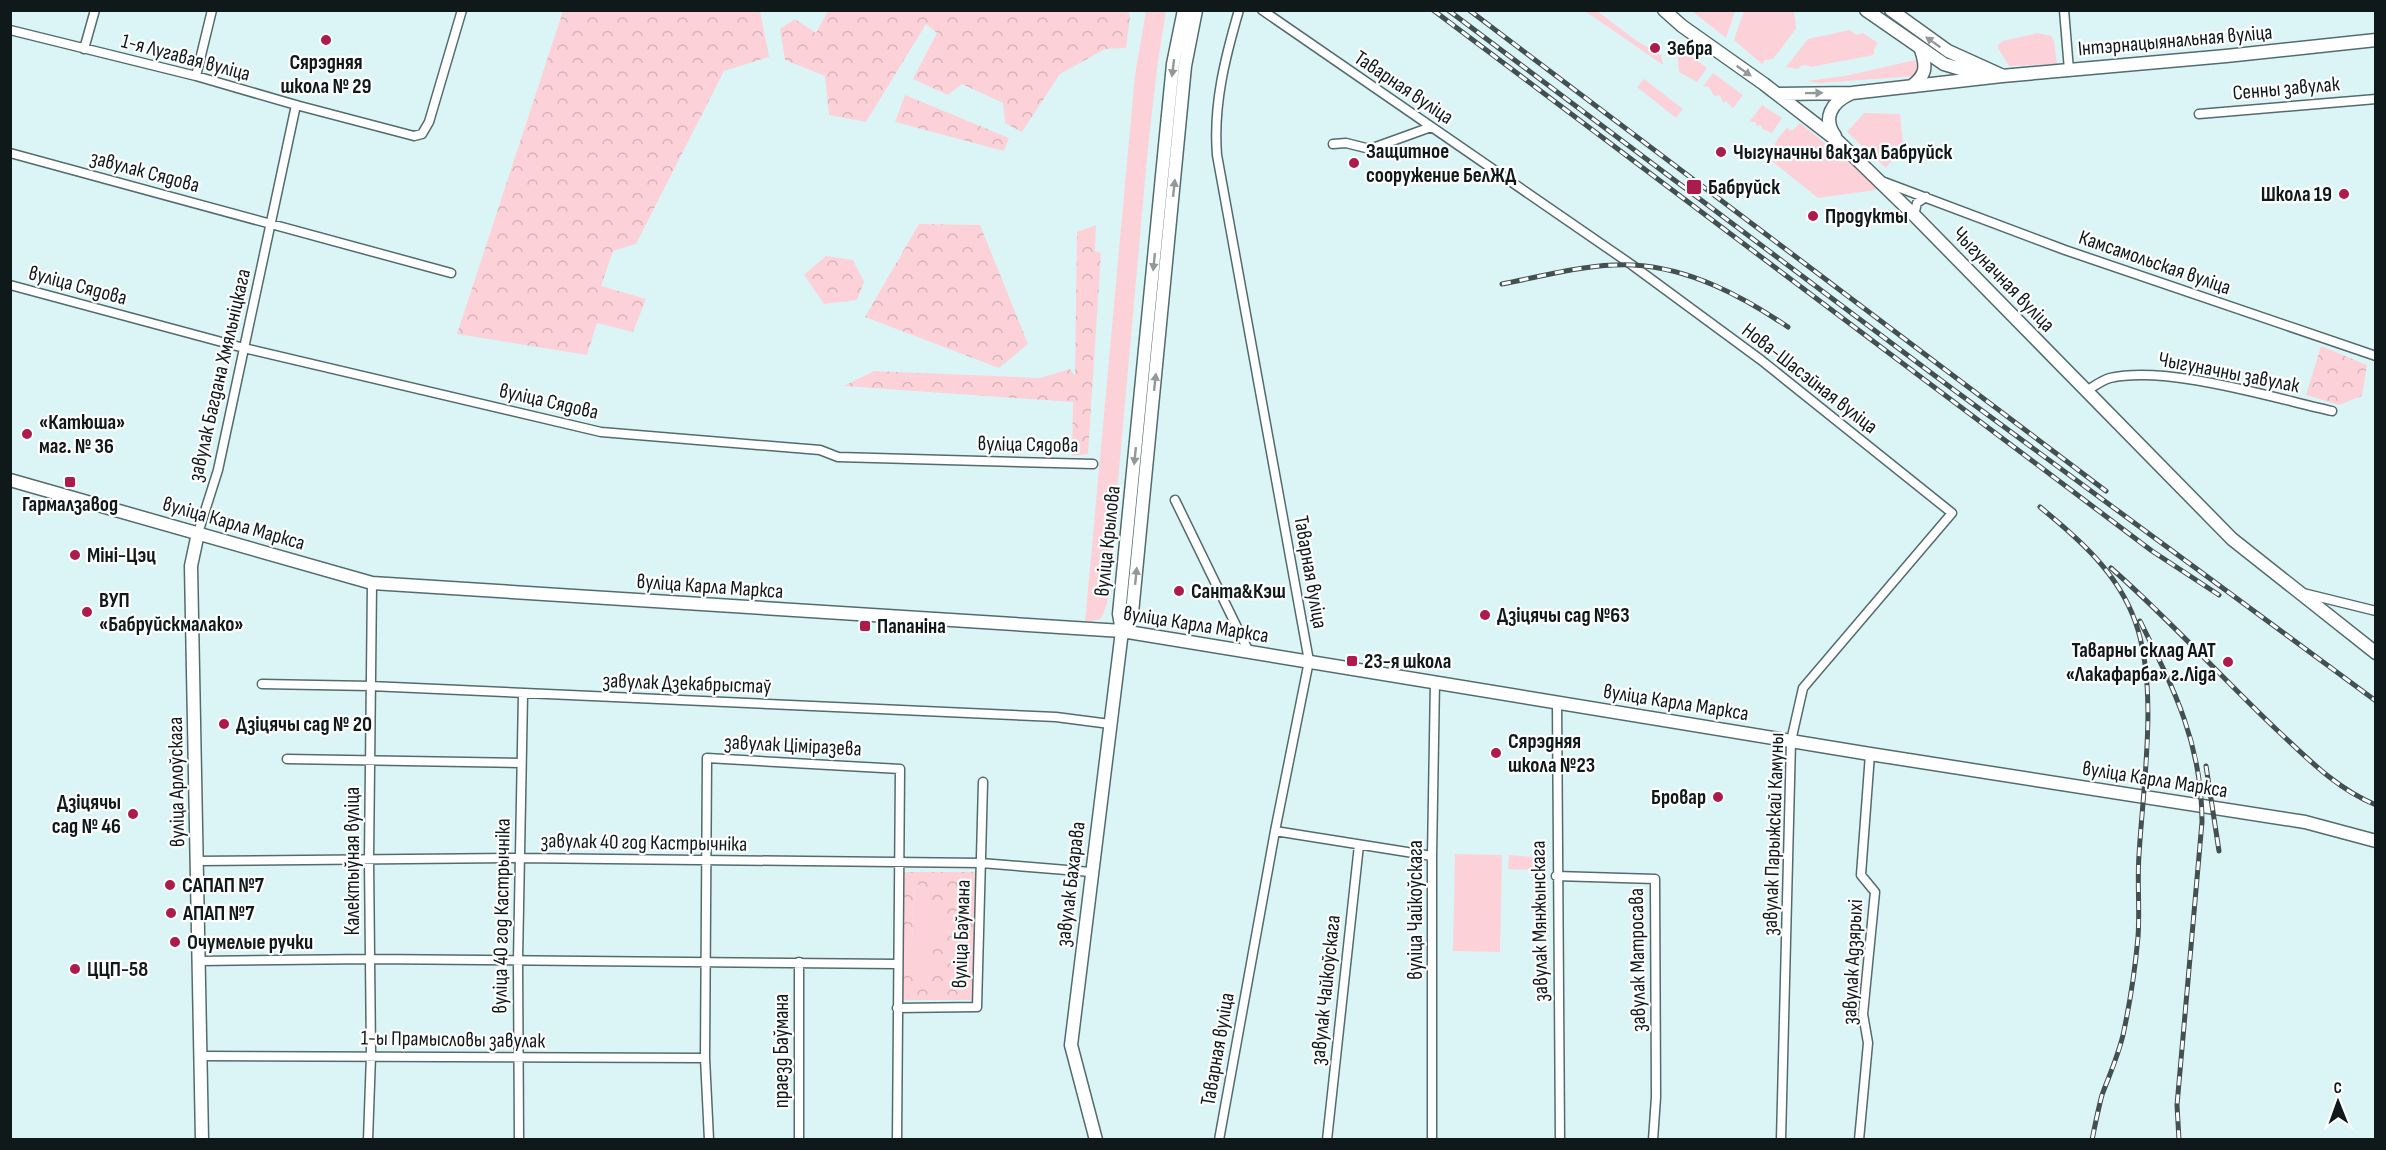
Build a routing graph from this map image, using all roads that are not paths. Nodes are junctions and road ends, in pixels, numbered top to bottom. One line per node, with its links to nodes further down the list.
1 (95, 10): 14 (street)
2 (212, 10): 17 (street)
3 (462, 10): 23 (street, 1-я Лугавая вуліца)
4 (1184, 10): 48 (main road, вуліца Крылова, one-way to 48)
5 (1196, 10): 48 (main road, вуліца Крылова, one-way to 5)
6 (1239, 10): 51 (street, Таварная вуліца)
7 (1262, 10): 25 (street, Таварная вуліца)
8 (1664, 10): 21 (main road, Чыгуначная вуліца, one-way to 21)
9 (1866, 10): 15 (main road)
10 (1891, 10): 18 (main road, Інтэрнацыянальная вуліца, one-way to 10)
11 (2064, 10): 16 (street)
12 (10, 30): 14 (street, 1-я Лугавая вуліца)
13 (2376, 40): 16 (main road, Інтэрнацыянальная вуліца)
14 (84, 49): 17 (street, 1-я Лугавая вуліца)
15 (1921, 50): 18 (main road); 19 (main road)
16 (2069, 70): 18 (main road, Інтэрнацыянальная вуліца)
17 (196, 76): 23 (street, 1-я Лугавая вуліца)
18 (2002, 76): 19 (main road)
19 (1912, 86): 20 (main road)
20 (1852, 93): 21 (main road, one-way to 20); 26 (main road)
21 (1776, 94): 26 (main road, Чыгуначная вуліца)
22 (2376, 99): 24 (street, Сенны завулак)
23 (296, 105): 32 (street, завулак Багдана Хмяльніцкага)
24 (2199, 114)
25 (1431, 127): 27 (street); 34 (street, Таварная вуліца)
26 (1839, 142): 29 (main road, Чыгуначная вуліца)
27 (1333, 144)
28 (10, 153): 32 (street, завулак Сядова)
29 (1880, 181): 30 (street, Камсамольская вуліца); 31 (main road, Чыгуначная вуліца)
30 (1926, 197): 31 (street); 37 (street, Камсамольская вуліца)
31 (1914, 215): 38 (main road, Чыгуначная вуліца)
32 (270, 224): 33 (street); 36 (street, завулак Багдана Хмяльніцкага)
33 (452, 273)
34 (1644, 274): 43 (street, Нова-Шасэйная вуліца)
35 (10, 285): 36 (street, вуліца Сядова)
36 (244, 348): 40 (street, вуліца Сядова); 44 (street, завулак Багдана Хмяльніцкага)
37 (2376, 356)
38 (2086, 391): 39 (street, Чыгуначны завулак); 46 (main road, Чыгуначная вуліца)
39 (2332, 411)
40 (1093, 464)
41 (10, 480): 44 (main road, вуліца Карла Маркса)
42 (1175, 500): 49 (street)
43 (1952, 513): 58 (street, завулак Парыжскай Камуны)
44 (198, 533): 45 (main road, вуліца Карла Маркса); 70 (main road, вуліца Арлоўскага)
45 (372, 583): 48 (main road, вуліца Карла Маркса); 54 (street, Калектыўная вуліца)
46 (2299, 592): 47 (street, Чыгуначная вуліца); 50 (main road, Чыгуначная вуліца)
47 (2376, 611)
48 (1122, 631): 49 (main road, вуліца Карла Маркса); 57 (main road, завулак Бахарава)
49 (1249, 652): 51 (main road, вуліца Карла Маркса)
50 (2376, 653)
51 (1309, 661): 52 (main road, вуліца Карла Маркса); 64 (street, Таварная вуліца)
52 (1435, 681): 56 (main road, вуліца Карла Маркса); 67 (street, вуліца Чайкоўскага)
53 (262, 684): 54 (street, завулак Дзекабрыстаў)
54 (370, 686): 55 (street, завулак Дзекабрыстаў); 61 (street, Калектыўная вуліца)
55 (523, 694): 57 (street, завулак Дзекабрыстаў); 62 (street, вуліца 40 год Кастрычніка)
56 (1557, 703): 58 (main road, вуліца Карла Маркса); 75 (street, завулак Мянжынскага)
57 (1110, 724): 74 (main road, завулак Бахарава)
58 (1791, 741): 59 (main road, вуліца Карла Маркса); 99 (street, завулак Парыжскай Камуны)
59 (1870, 754): 65 (main road, вуліца Карла Маркса); 100 (street, завулак Адзярыхі)
60 (287, 759): 61 (street)
61 (370, 761): 62 (street); 69 (street, Калектыўная вуліца)
62 (521, 763): 68 (street, вуліца 40 год Кастрычніка)
63 (983, 782): 73 (street, вуліца Баўмана)
64 (1275, 831): 66 (street); 94 (street, Таварная вуліца)
65 (2376, 841)
66 (1359, 845): 67 (street); 95 (street, завулак Чайкоўскага)
67 (1432, 856): 96 (street, вуліца Чайкоўскага)
68 (520, 858): 69 (street, завулак 40 год Кастрычніка); 71 (street, завулак 40 год Кастрычніка); 77 (street, вуліца 40 год Кастрычніка)
69 (369, 859): 70 (street, завулак 40 год Кастрычніка); 76 (street, Калектыўная вуліца)
70 (197, 861): 78 (main road, вуліца Арлоўскага)
71 (706, 861): 72 (street, завулак 40 год Кастрычніка); 72 (street, завулак Ціміразева); 79 (street, завулак Ціміразева)
72 (899, 862): 73 (street, завулак 40 год Кастрычніка); 81 (street)
73 (981, 862): 74 (street, завулак 40 год Кастрычніка); 82 (street, вуліца Баўмана)
74 (1091, 872): 93 (main road, завулак Бахарава)
75 (1556, 876): 97 (street, завулак Мянжынскага); 98 (street, завулак Матросава)
76 (370, 958): 77 (street); 78 (street); 83 (street, Калектыўная вуліца)
77 (518, 960): 79 (street); 85 (street, вуліца 40 год Кастрычніка)
78 (199, 961): 84 (main road, вуліца Арлоўскага)
79 (705, 962): 80 (street); 86 (street, завулак Ціміразева)
80 (800, 962): 81 (street); 91 (street, праезд Баўмана)
81 (897, 964): 82 (street)
82 (897, 1008): 92 (street)
83 (371, 1055): 84 (street, 1-ы Прамысловы завулак); 85 (street, 1-ы Прамысловы завулак); 88 (street, Калектыўная вуліца)
84 (201, 1056): 87 (main road, вуліца Арлоўскага)
85 (518, 1058): 86 (street, 1-ы Прамысловы завулак); 89 (street, вуліца 40 год Кастрычніка)
86 (705, 1058): 90 (street, завулак Ціміразева)
87 (201, 1140)
88 (368, 1140)
89 (519, 1140)
90 (709, 1140)
91 (799, 1140)
92 (897, 1140)
93 (1096, 1140)
94 (1219, 1140)
95 (1327, 1140)
96 (1432, 1140)
97 (1560, 1140)
98 (1653, 1140)
99 (1781, 1140)
100 (1859, 1140)

